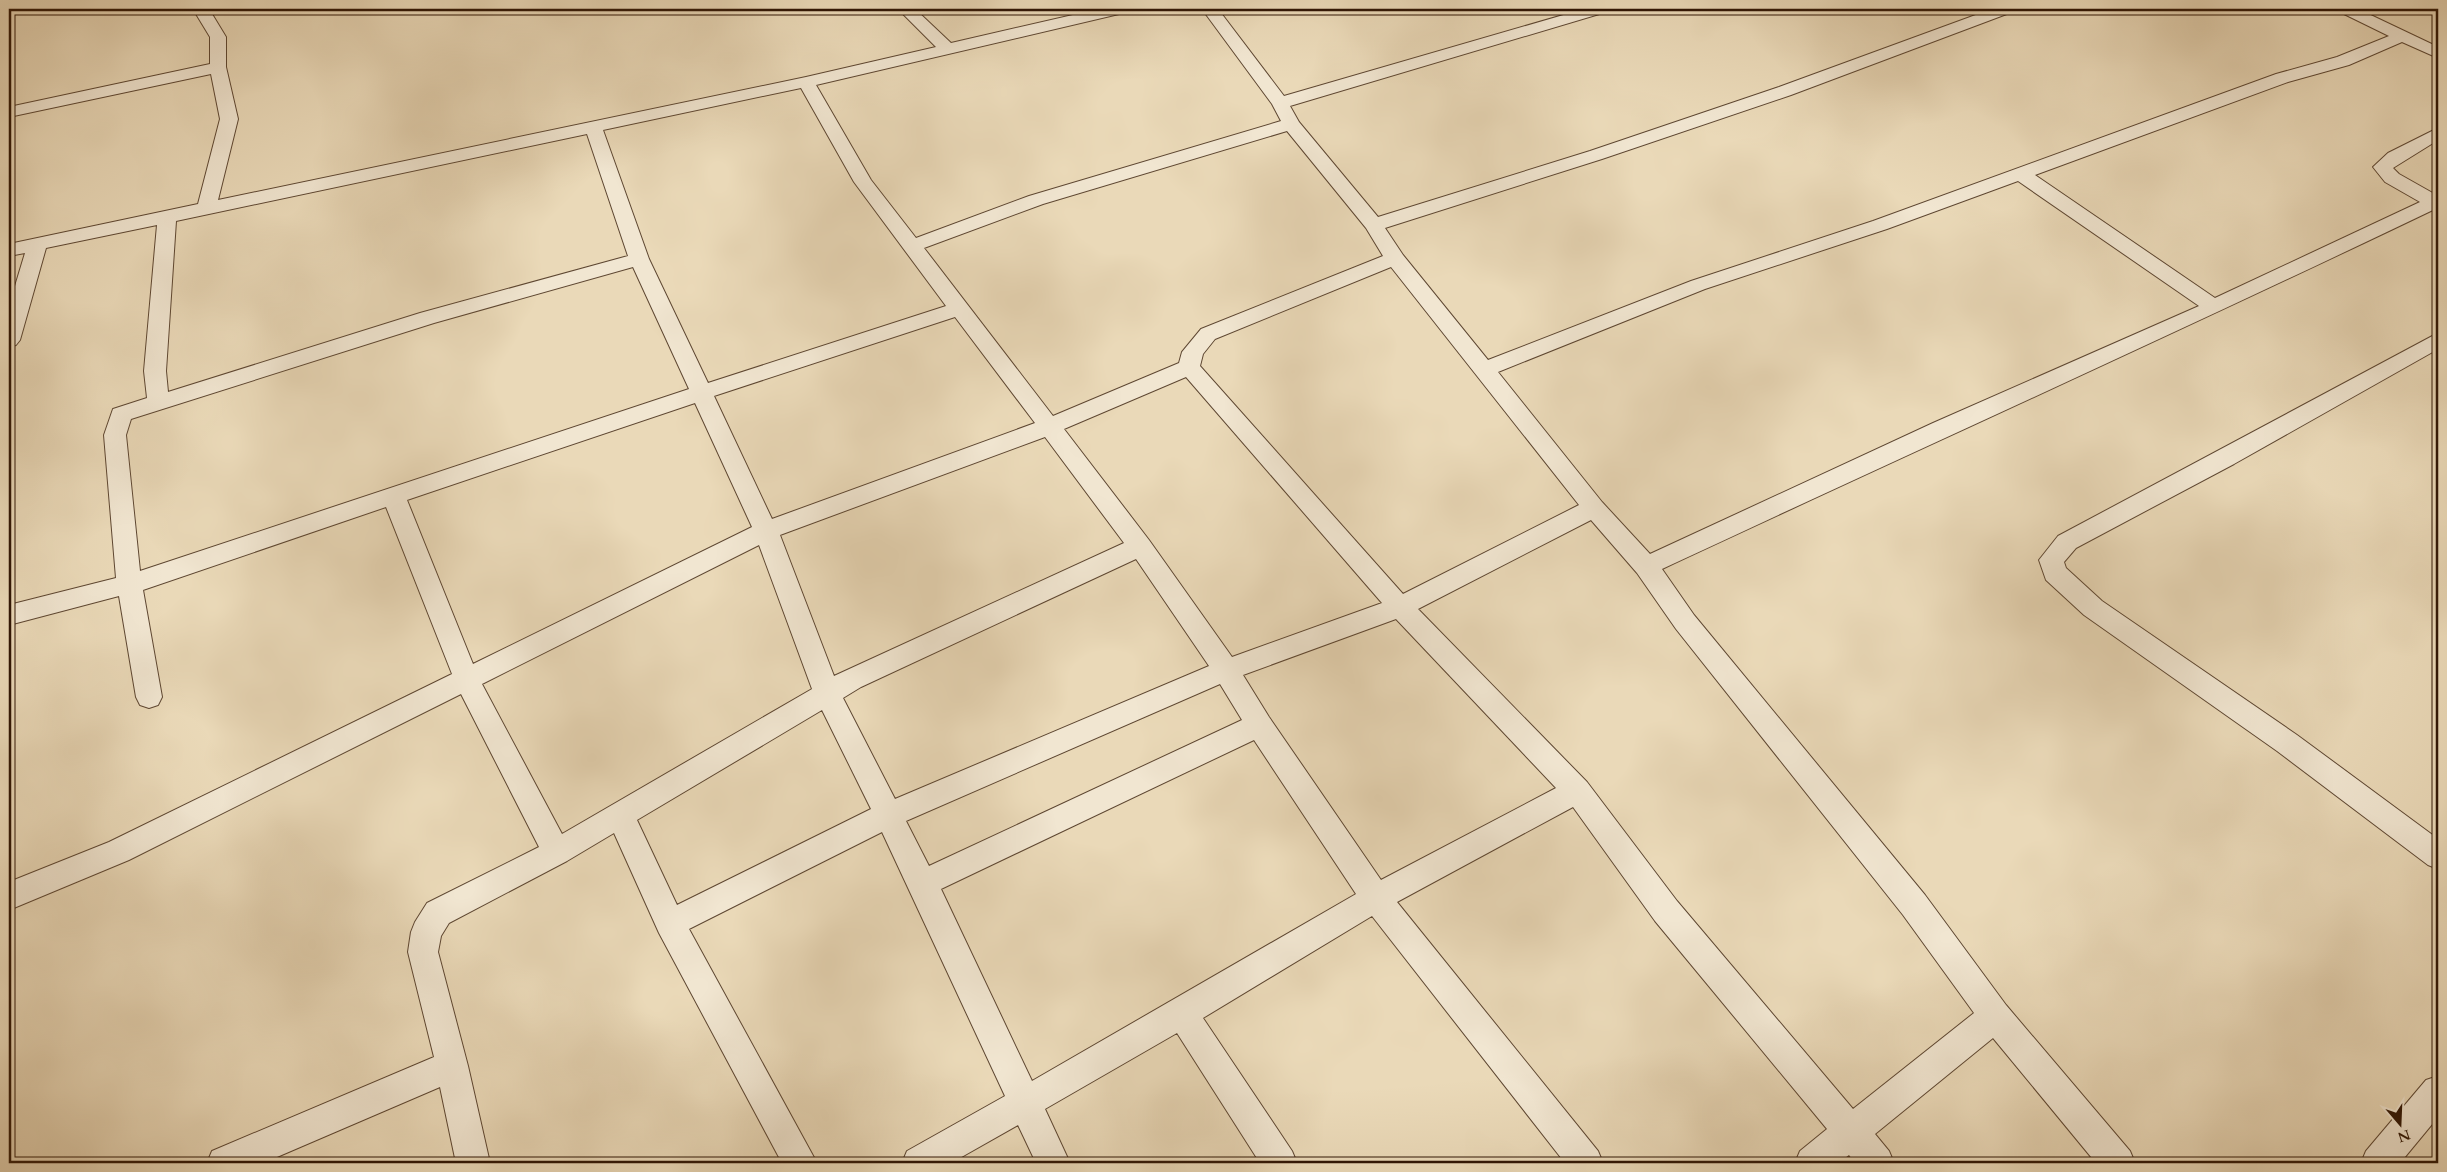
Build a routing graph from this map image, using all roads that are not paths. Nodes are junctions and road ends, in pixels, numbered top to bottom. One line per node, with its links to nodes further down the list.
1 (202, 9): 11 (street)
2 (906, 9): 9 (street)
3 (1119, 9): 9 (street)
4 (1210, 9): 14 (street)
5 (1600, 9): 14 (street)
6 (2006, 9): 21 (street)
7 (2346, 9): 8 (street)
8 (2404, 36): 10 (street); 17 (street)
9 (948, 48): 12 (street)
10 (2438, 53)
11 (218, 66): 13 (street); 19 (street)
12 (806, 82): 15 (street); 23 (street)
13 (9, 112)
14 (1285, 113): 21 (street); 23 (street)
15 (593, 126): 19 (street); 26 (street)
16 (2438, 133): 18 (street)
17 (2021, 174): 27 (street); 32 (street)
18 (2436, 203): 27 (street)
19 (207, 208): 20 (street)
20 (167, 217): 22 (street); 34 (street)
21 (1374, 225): 25 (street)
22 (38, 243): 24 (street); 29 (street)
23 (912, 246): 28 (street)
24 (9, 250)
25 (1395, 258): 31 (street); 32 (street)
26 (639, 259): 33 (street); 34 (street)
27 (2214, 307): 40 (street)
28 (958, 309): 33 (street); 35 (street)
29 (9, 340)
30 (2438, 340): 53 (street)
31 (1188, 367): 35 (street); 42 (street)
32 (1484, 370): 37 (street)
33 (700, 393): 36 (street); 38 (street)
34 (158, 403): 41 (street)
35 (1048, 427): 38 (street); 39 (street)
36 (393, 496): 41 (street); 45 (street)
37 (1594, 508): 40 (street); 42 (street)
38 (766, 532): 45 (street); 46 (street)
39 (1140, 546): 44 (street); 46 (street)
40 (1646, 566): 59 (street)
41 (130, 584): 43 (street); 47 (street)
42 (1400, 607): 44 (street); 49 (street)
43 (9, 615)
44 (1226, 670): 48 (street); 51 (street)
45 (467, 680): 52 (street); 55 (street)
46 (828, 693): 50 (street); 51 (street)
47 (149, 697)
48 (1259, 725): 54 (street); 56 (street)
49 (1577, 791): 56 (street); 63 (street)
50 (620, 814): 52 (street); 57 (street)
51 (889, 815): 54 (street); 57 (street)
52 (557, 852): 60 (street)
53 (2438, 856)
54 (923, 883): 62 (street)
55 (9, 896)
56 (1376, 898): 58 (street); 70 (street)
57 (670, 923): 66 (street)
58 (1182, 1013): 62 (street); 69 (street)
59 (1995, 1016): 63 (street); 73 (street)
60 (452, 1066): 64 (street); 65 (street)
61 (2438, 1092): 74 (street)
62 (1026, 1101): 67 (street); 68 (street)
63 (1850, 1132): 71 (street); 72 (street)
64 (224, 1163)
65 (473, 1163)
66 (800, 1163)
67 (919, 1163)
68 (1053, 1163)
69 (1280, 1163)
70 (1586, 1163)
71 (1812, 1163)
72 (1877, 1163)
73 (2118, 1163)
74 (2378, 1163)

